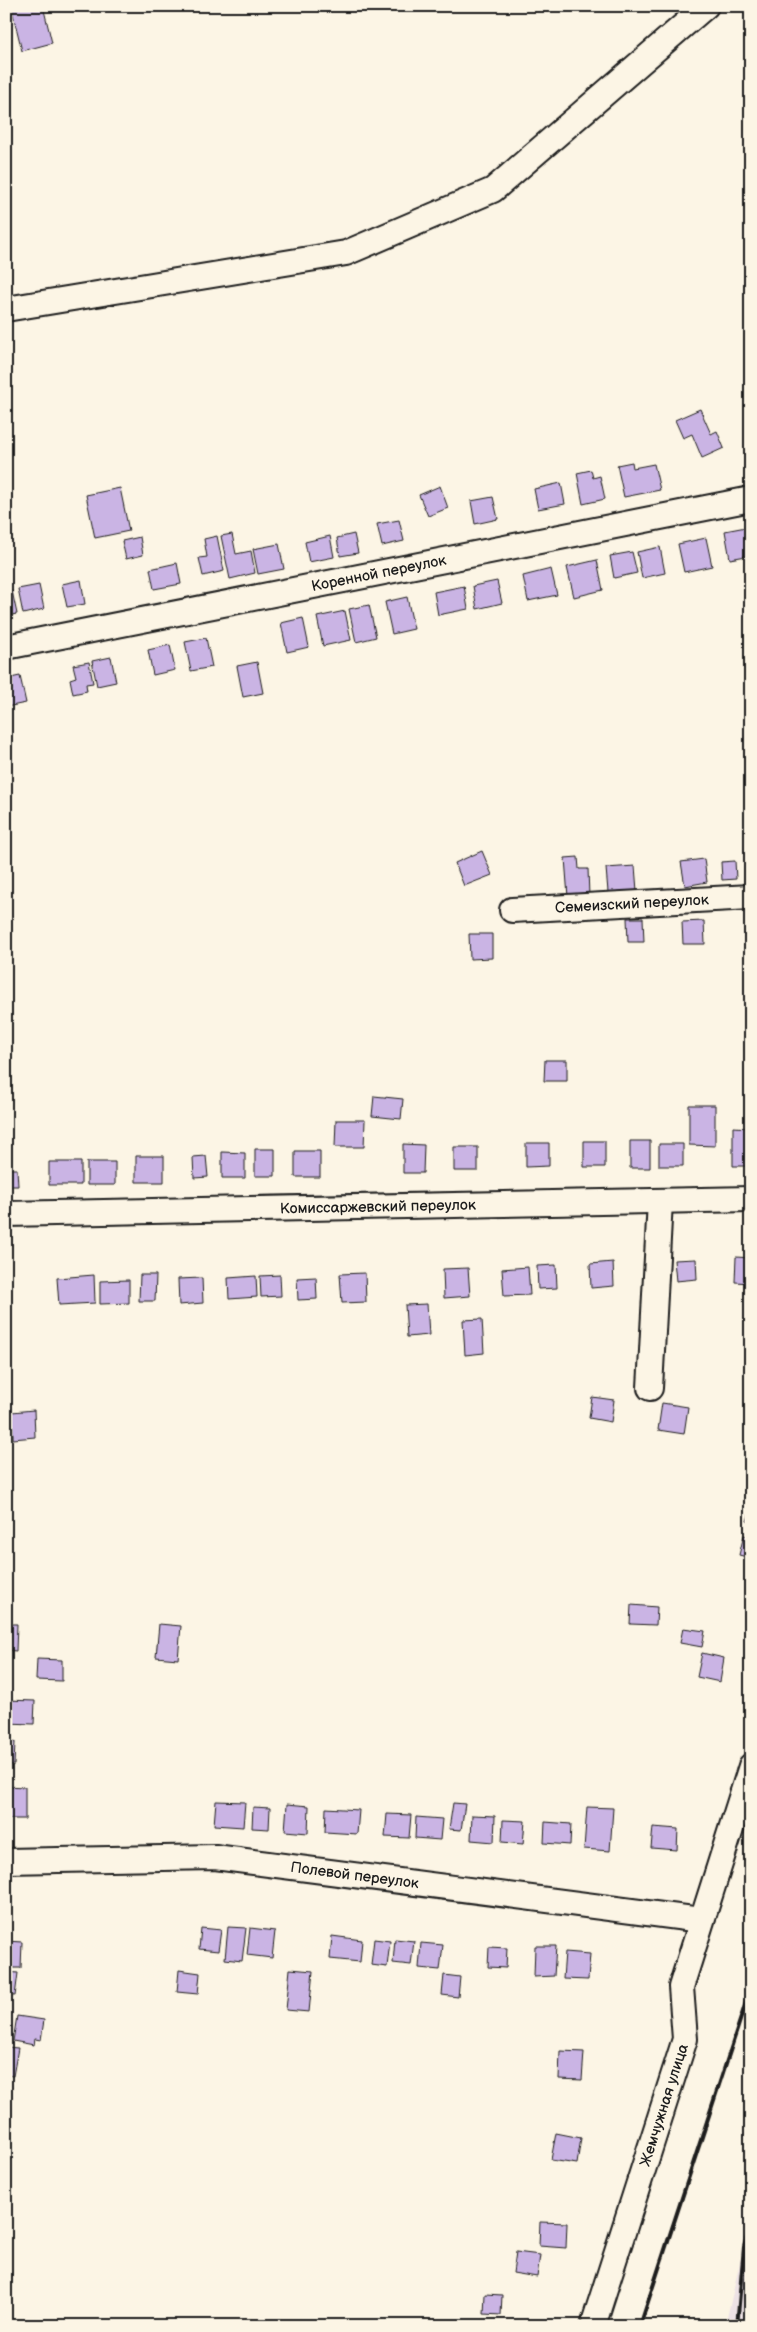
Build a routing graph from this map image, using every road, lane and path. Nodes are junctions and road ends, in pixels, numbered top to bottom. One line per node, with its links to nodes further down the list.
1 (706, 6): 2 (street)
2 (6, 309)
3 (751, 500): 4 (street, Коренной переулок)
4 (6, 647)
5 (751, 897): 6 (street, Семеизский переулок)
6 (512, 910)
7 (751, 1200): 8 (street, Комиссаржевский переулок)
8 (660, 1201): 9 (street, Комиссаржевский переулок); 10 (street)
9 (6, 1214)
10 (650, 1388)
11 (751, 1766): 13 (street, Жемчужная улица)
12 (6, 1861): 13 (street, Полевой переулок)
13 (702, 1920): 14 (street, Жемчужная улица)
14 (593, 2326)

